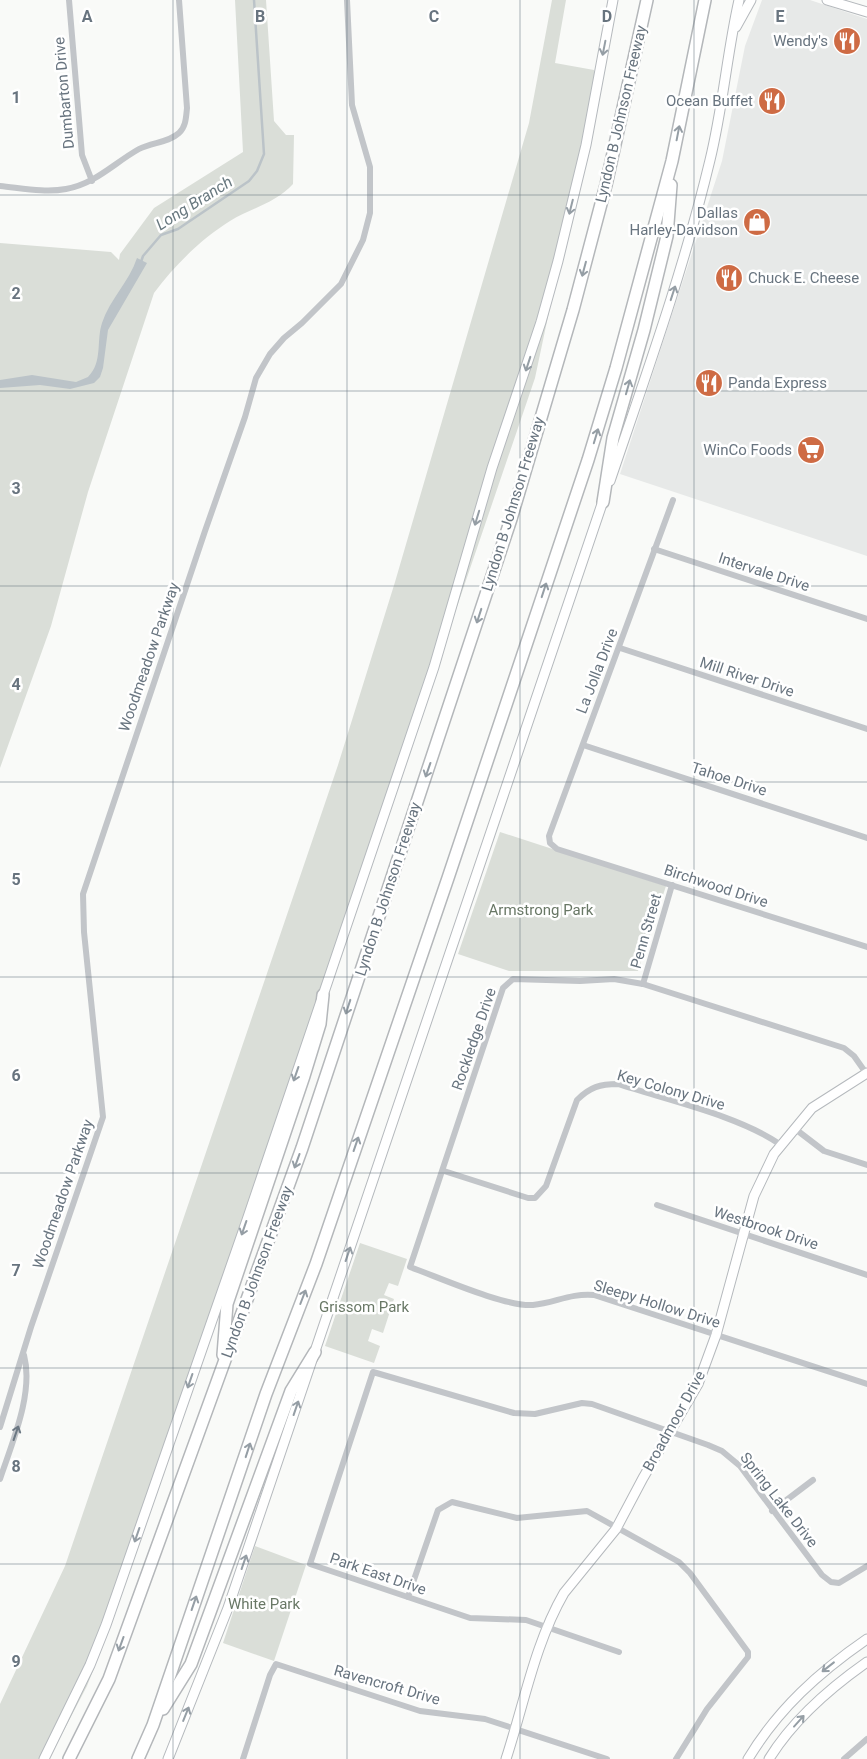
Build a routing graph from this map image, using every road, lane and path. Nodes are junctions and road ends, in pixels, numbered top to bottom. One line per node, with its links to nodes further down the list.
1 (69, 0): 13 (street, Dumbarton Drive)
2 (179, 0): 13 (street)
3 (347, 0): 39 (street, Woodmeadow Parkway)
4 (613, 0): 27 (main road, Lyndon B Johnson Freeway, one-way to 27)
5 (647, 0): 40 (highway, Lyndon B Johnson Freeway, one-way to 40)
6 (705, 0): 12 (highway, one-way to 6)
7 (739, 0): 11 (main road)
8 (751, 0): 11 (main road)
9 (827, 0): 10 (main road)
10 (867, 12)
11 (732, 37): 16 (main road, one-way to 11)
12 (672, 161): 16 (highway, one-way to 12); 55 (highway, one-way to 12)
13 (92, 181): 14 (street)
14 (0, 186)
15 (673, 500): 17 (street, La Jolla Drive)
16 (603, 502): 38 (main road, one-way to 16)
17 (654, 549): 18 (street, Intervale Drive); 19 (street, La Jolla Drive)
18 (867, 618)
19 (620, 648): 20 (street, Mill River Drive); 21 (street, La Jolla Drive)
20 (867, 728)
21 (583, 745): 22 (street, Tahoe Drive); 23 (street, La Jolla Drive)
22 (867, 838)
23 (557, 849): 24 (street, Birchwood Drive)
24 (672, 884): 25 (street, Birchwood Drive); 26 (street, Penn Street)
25 (867, 947)
26 (643, 984): 28 (street, Rockledge Drive); 32 (street, Rockledge Drive)
27 (323, 995): 40 (highway); 58 (main road, Lyndon B Johnson Freeway, one-way to 58)
28 (867, 1073): 29 (main road, Broadmoor Drive)
29 (794, 1128): 30 (main road, Broadmoor Drive); 31 (street)
30 (781, 1145): 32 (street, Key Colony Drive); 34 (main road, Broadmoor Drive)
31 (867, 1165)
32 (444, 1171): 35 (street, Rockledge Drive)
33 (657, 1205): 34 (street, Westbrook Drive)
34 (744, 1235): 36 (street, Westbrook Drive); 37 (main road, Broadmoor Drive)
35 (410, 1267): 37 (street, Sleepy Hollow Drive)
36 (867, 1275)
37 (716, 1335): 42 (street, Sleepy Hollow Drive); 44 (main road, Broadmoor Drive)
38 (315, 1352): 55 (highway); 61 (main road, one-way to 38)
39 (24, 1355): 43 (street, Woodmeadow Parkway); 45 (street, Woodmeadow Parkway, one-way to 39)
40 (222, 1369): 59 (highway, Lyndon B Johnson Freeway, one-way to 59)
41 (373, 1372): 44 (street, Spring Lake Drive); 50 (street, Park East Drive)
42 (867, 1384)
43 (0, 1427)
44 (671, 1431): 47 (street, Spring Lake Drive); 48 (main road, Broadmoor Drive)
45 (0, 1479)
46 (813, 1480): 47 (street)
47 (772, 1511): 49 (street, Spring Lake Drive)
48 (616, 1528): 50 (street); 51 (main road, Broadmoor Drive); 65 (street)
49 (867, 1566)
50 (408, 1597): 51 (street, Park East Drive)
51 (548, 1628): 53 (street, Park East Drive); 56 (main road, Broadmoor Drive)
52 (867, 1639): 66 (main road, one-way to 66)
53 (618, 1652)
54 (867, 1662): 67 (main road, one-way to 54)
55 (153, 1726): 60 (highway)
56 (516, 1730): 62 (street, Ravencroft Drive); 63 (main road, Broadmoor Drive); 64 (street, Ravencroft Drive)
57 (867, 1739): 68 (street)
58 (44, 1759)
59 (69, 1759)
60 (138, 1759)
61 (168, 1759)
62 (243, 1759)
63 (506, 1759)
64 (607, 1759)
65 (676, 1759)
66 (748, 1759)
67 (769, 1759)
68 (844, 1759)

